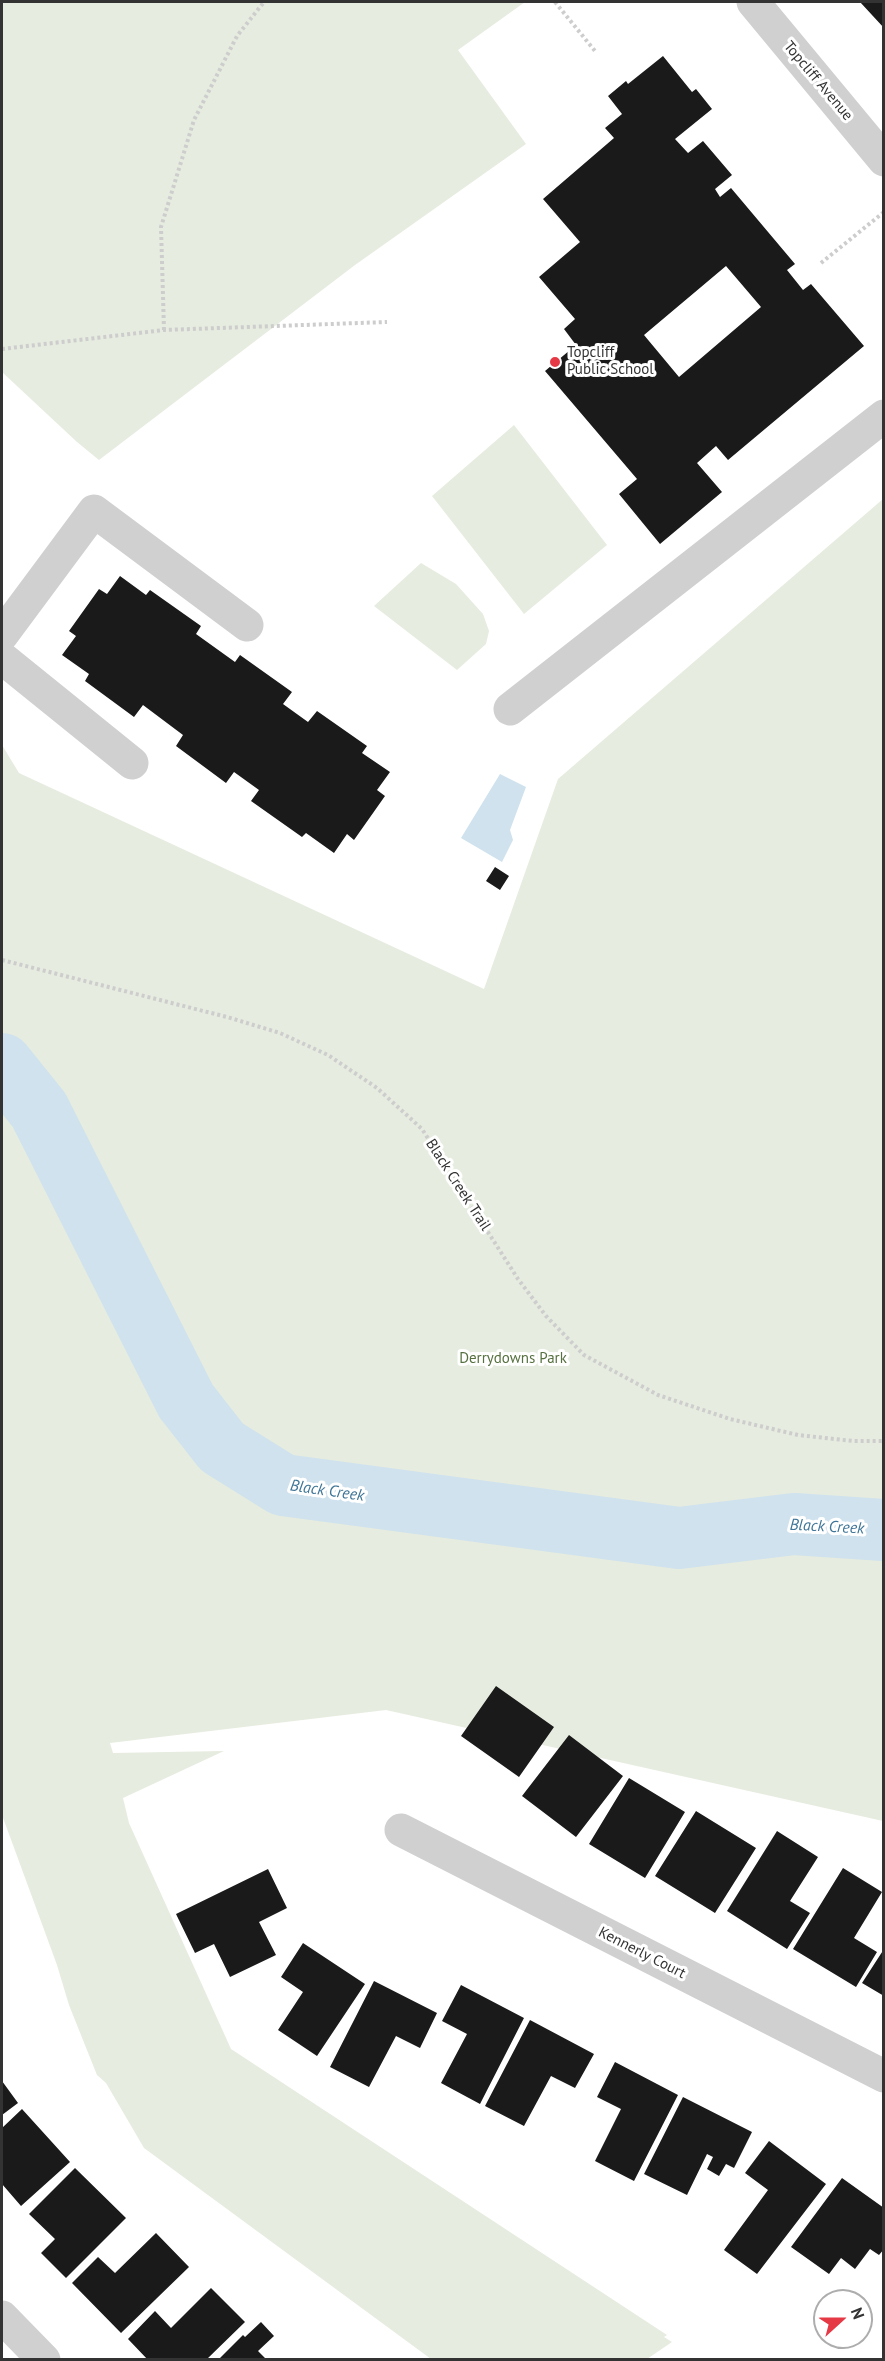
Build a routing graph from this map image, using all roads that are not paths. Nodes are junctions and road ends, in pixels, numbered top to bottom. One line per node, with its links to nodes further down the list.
1 (753, 2): 2 (street, Topcliff Avenue)
2 (884, 160)
3 (884, 416): 7 (street)
4 (247, 625): 5 (street)
5 (2, 635)
6 (2, 658): 8 (street)
7 (510, 709)
8 (132, 763)
9 (400, 1830): 10 (street, Kennerly Court)
10 (884, 2076)
11 (2, 2317): 12 (street)
12 (44, 2360)

